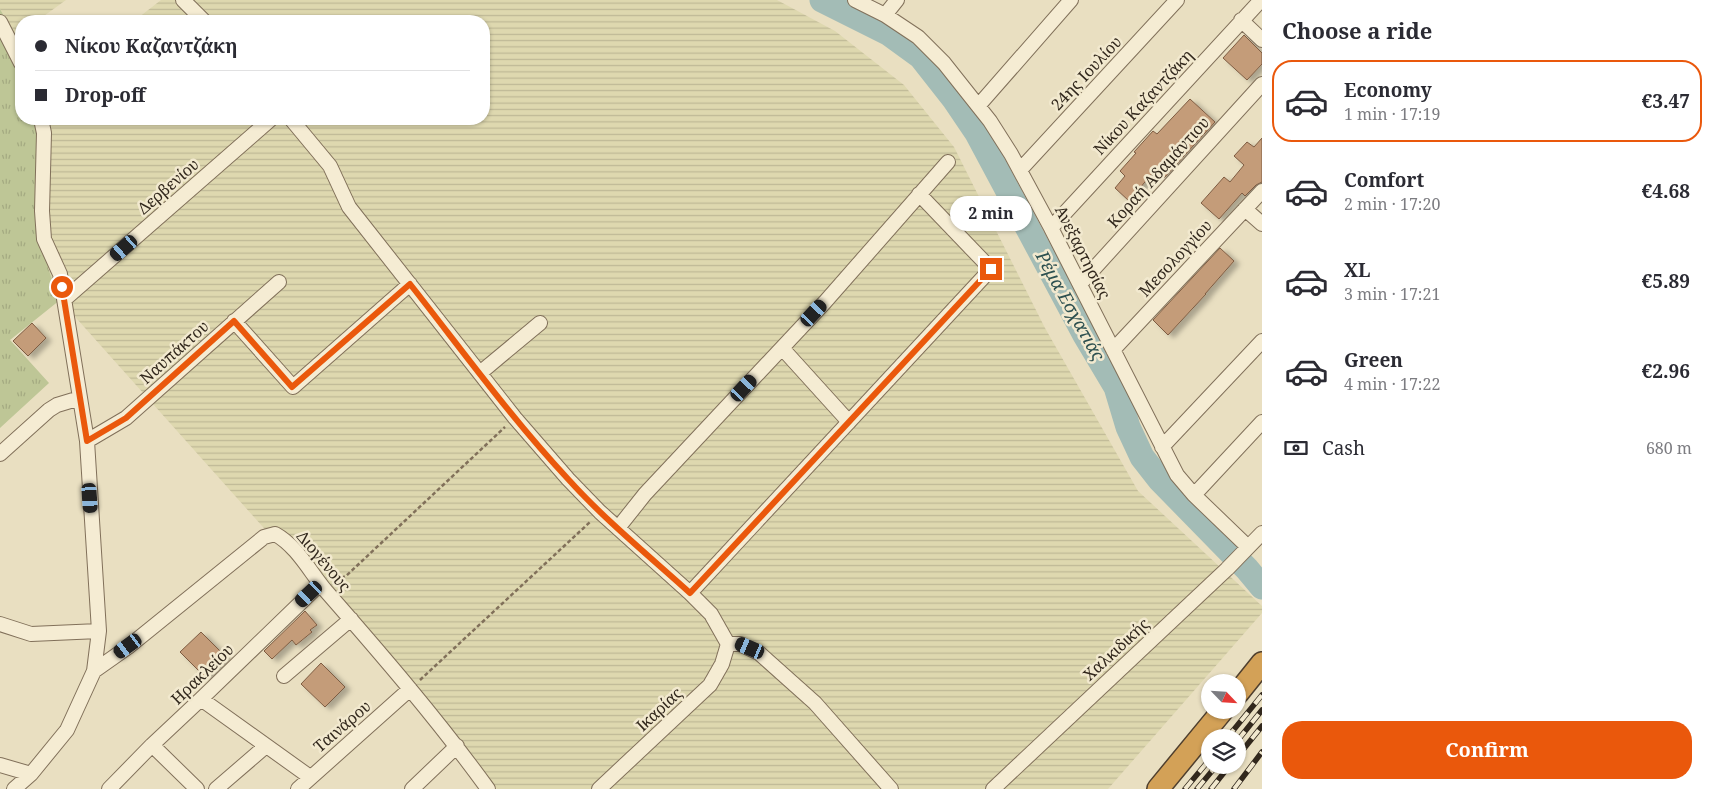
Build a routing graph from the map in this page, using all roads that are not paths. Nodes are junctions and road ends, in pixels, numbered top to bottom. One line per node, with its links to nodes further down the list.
1 (183, 0): 7 (street)
2 (856, 0): 8 (street, Ανεξαρτησίας)
3 (897, 0): 8 (street)
4 (1071, 0): 14 (street)
5 (1177, 0): 19 (street, 24ης Ιουλίου)
6 (1261, 0): 9 (street, Νίκου Καζαντζάκη)
7 (198, 15)
8 (885, 15): 14 (street, Ανεξαρτησίας)
9 (1242, 20): 11 (street); 24 (street, Νίκου Καζαντζάκη)
10 (0, 22): 12 (street)
11 (1262, 40)
12 (15, 51)
13 (1262, 84): 27 (street, Κοραή Αδαμάντιου)
14 (978, 105): 19 (street, Ανεξαρτησίας)
15 (42, 125): 28 (street)
16 (264, 125): 28 (street, Δερβενίου)
17 (295, 125): 26 (street)
18 (948, 162): 21 (street)
19 (1020, 170): 24 (street, Ανεξαρτησίας)
20 (1262, 191): 22 (street, Μεσολογγίου)
21 (919, 194): 32 (street); 36 (street)
22 (1245, 208): 23 (street); 33 (street, Μεσολογγίου)
23 (1262, 224)
24 (1051, 228): 27 (street, Ανεξαρτησίας)
25 (279, 282): 29 (street, Ναυπάκτου)
26 (410, 284): 29 (street); 34 (street)
27 (1080, 284): 33 (street, Ανεξαρτησίας)
28 (65, 299): 35 (street)
29 (234, 321): 38 (street, Ναυπάκτου)
30 (540, 322): 34 (street)
31 (1262, 341): 39 (street)
32 (782, 348): 36 (street); 42 (street)
33 (1113, 350): 39 (street, Ανεξαρτησίας)
34 (480, 373): 42 (street)
35 (80, 398): 38 (street); 40 (street)
36 (849, 422): 46 (street)
37 (1262, 422): 41 (street)
38 (87, 441): 49 (street)
39 (1162, 447): 41 (street, Ανεξαρτησίας)
40 (0, 454)
41 (1194, 495): 44 (street, Ανεξαρτησίας)
42 (618, 528): 46 (street)
43 (1262, 533): 44 (street, Χαλκιδικής)
44 (1244, 551): 73 (street, Χαλκιδικής)
45 (320, 584): 47 (street, Διογένους); 52 (street, Διογένους); 56 (street, Ηρακλείου)
46 (690, 593): 50 (street)
47 (351, 619): 53 (street); 55 (street, Διογένους)
48 (0, 624): 49 (street)
49 (99, 631): 52 (street)
50 (728, 644): 71 (street, Ικαρίας); 72 (street)
51 (1262, 663): 54 (highway)
52 (94, 671): 62 (street)
53 (284, 676)
54 (1246, 683)
55 (410, 689): 60 (street, Διογένους); 63 (street, Ταινάρου)
56 (201, 700): 58 (street, Ηρακλείου); 59 (street)
57 (1216, 719): 74 (highway)
58 (152, 745): 65 (street, Ηρακλείου); 66 (street)
59 (266, 746): 63 (street); 67 (street)
60 (457, 746): 69 (street); 70 (street, Διογένους)
61 (0, 766): 62 (street)
62 (31, 774): 64 (street)
63 (310, 777): 68 (street, Ταινάρου)
64 (14, 789)
65 (109, 789)
66 (197, 789)
67 (216, 789)
68 (298, 789)
69 (412, 789)
70 (488, 789)
71 (599, 789)
72 (891, 789)
73 (993, 789)
74 (1158, 789)

